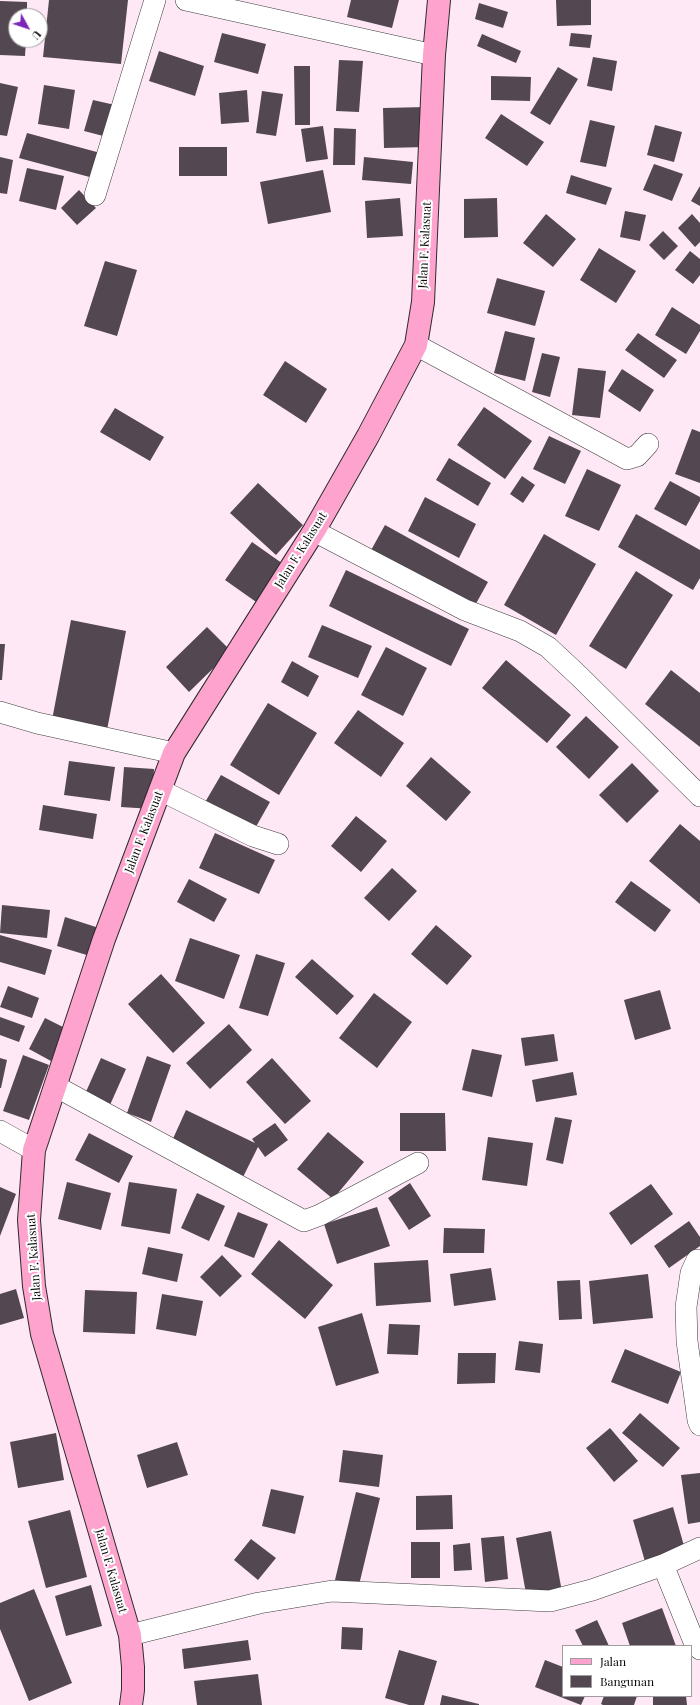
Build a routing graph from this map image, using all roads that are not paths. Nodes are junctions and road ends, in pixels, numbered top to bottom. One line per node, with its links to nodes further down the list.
1 (155, 0): 5 (street)
2 (186, 0): 4 (street)
3 (439, 0): 4 (street, Jalan F. Kalasuat)
4 (434, 55): 6 (street, Jalan F. Kalasuat)
5 (95, 196)
6 (416, 345): 7 (street); 8 (street, Jalan F. Kalasuat)
7 (648, 444)
8 (314, 531): 10 (street, Jalan F. Kalasuat); 12 (street)
9 (0, 712): 10 (street)
10 (174, 753): 11 (street, Jalan F. Kalasuat)
11 (160, 790): 13 (street); 14 (street, Jalan F. Kalasuat)
12 (700, 796)
13 (278, 844)
14 (55, 1086): 16 (street, Jalan F. Kalasuat); 17 (street)
15 (0, 1131): 16 (street)
16 (34, 1150): 22 (street, Jalan F. Kalasuat)
17 (418, 1163)
18 (697, 1260): 19 (street)
19 (700, 1425)
20 (700, 1548): 21 (street)
21 (663, 1565): 22 (street); 23 (street)
22 (130, 1635): 24 (street, Jalan F. Kalasuat)
23 (700, 1649)
24 (131, 1705)

